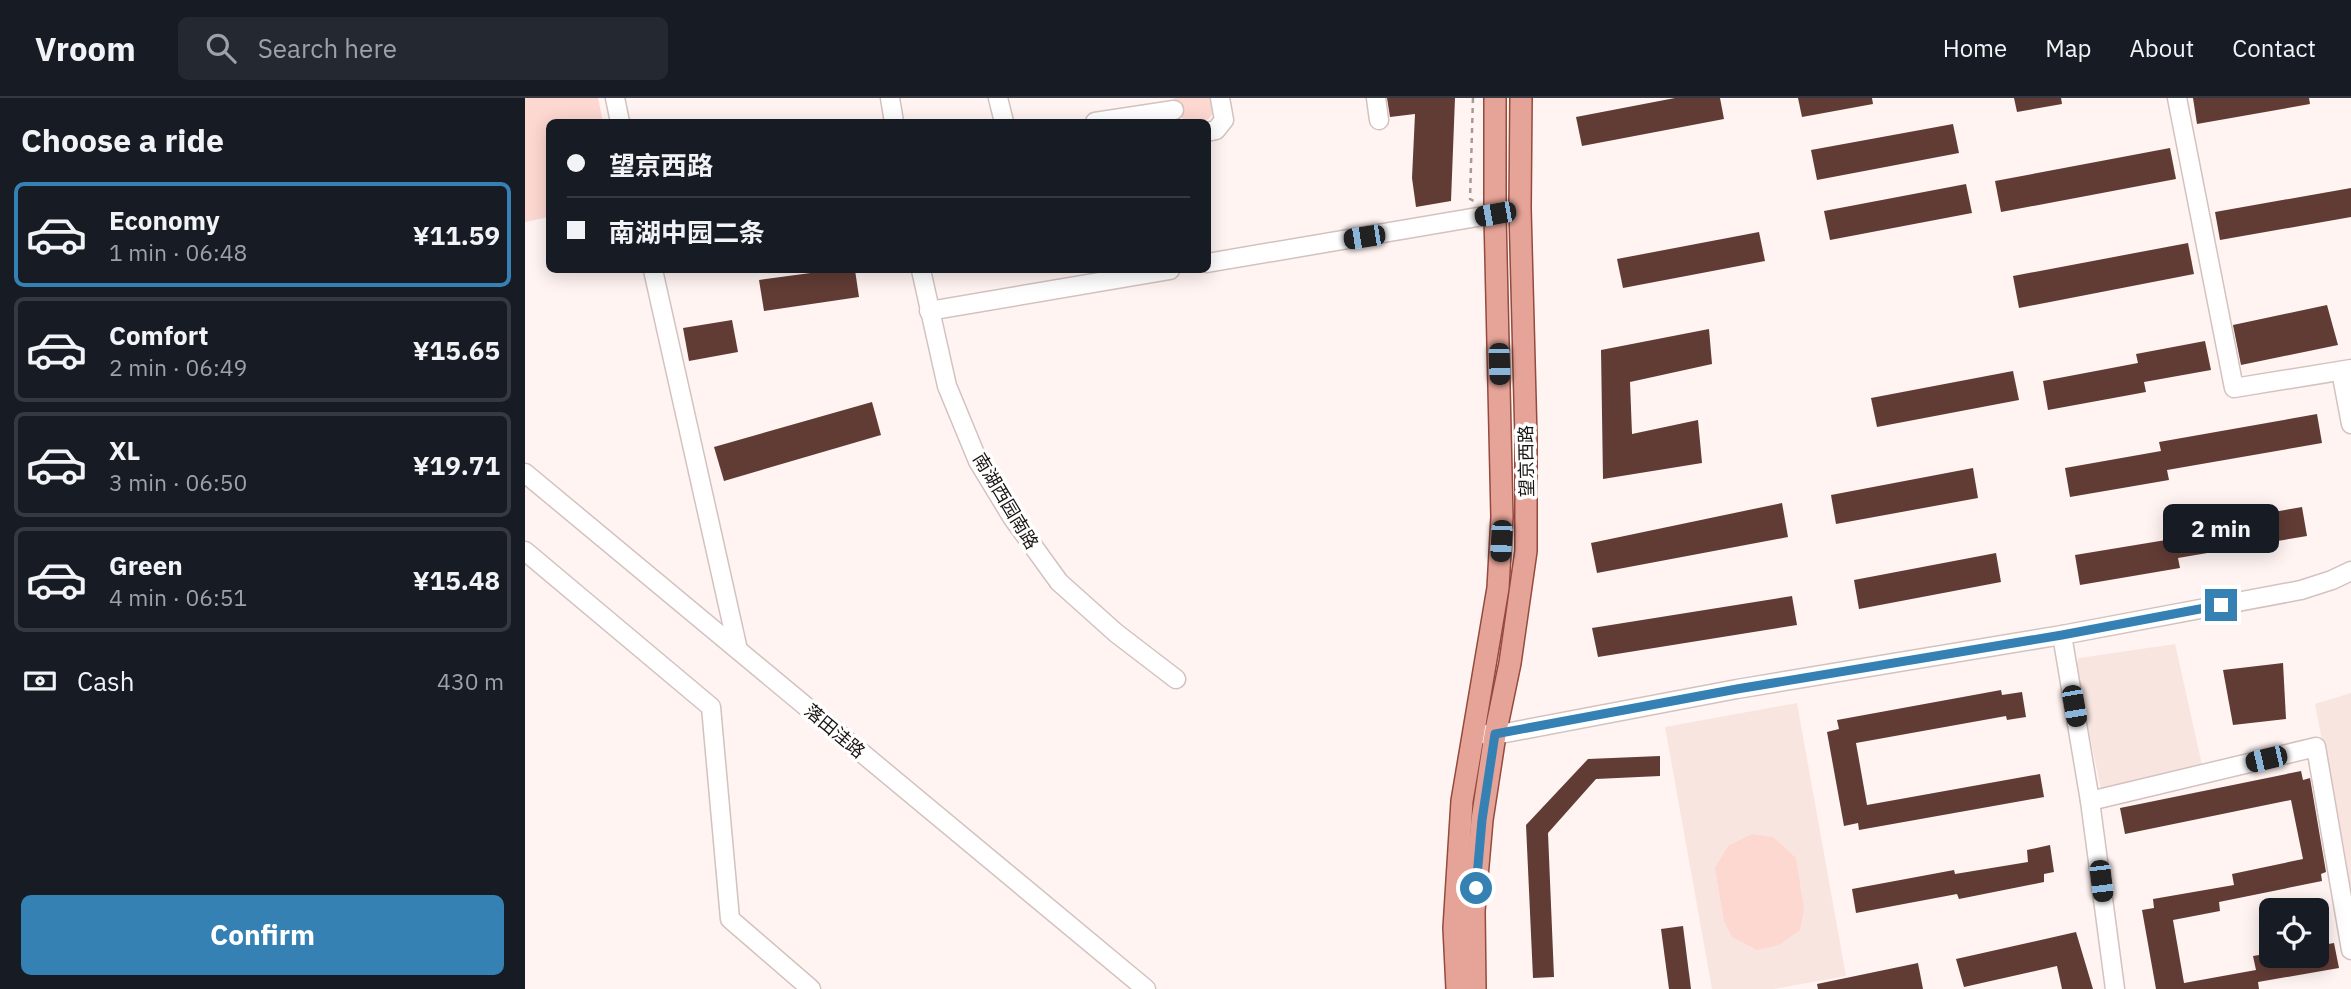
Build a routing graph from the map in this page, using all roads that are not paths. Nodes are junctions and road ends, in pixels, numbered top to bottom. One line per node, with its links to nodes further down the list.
1 (615, 98): 10 (street)
2 (890, 98): 11 (street)
3 (998, 98): 12 (street)
4 (1220, 98): 15 (street)
5 (1376, 98): 14 (street)
6 (1495, 98): 16 (main road, 望京西路)
7 (1521, 98): 31 (main road, 望京西路)
8 (2177, 98): 22 (street)
9 (1174, 110): 13 (street)
10 (620, 119)
11 (894, 119)
12 (1004, 119)
13 (1115, 119)
14 (1379, 120)
15 (1211, 131)
16 (1495, 214): 17 (street); 30 (main road, 望京西路)
17 (1211, 262)
18 (654, 273): 28 (street)
19 (922, 273): 21 (street, 南湖西园南路)
20 (1152, 273): 21 (street)
21 (929, 310): 29 (street, 南湖西园南路)
22 (2346, 370): 23 (street)
23 (2351, 424)
24 (525, 473): 28 (street, 落田洼路)
25 (525, 551): 34 (street)
26 (2351, 571): 27 (street)
27 (2062, 635): 31 (street); 32 (street)
28 (738, 650): 35 (street, 落田洼路)
29 (1177, 679)
30 (1473, 734): 31 (street); 36 (main road, 望京西路)
31 (1495, 734): 37 (main road, 望京西路)
32 (2090, 801): 33 (street); 38 (street)
33 (2351, 950)
34 (811, 989)
35 (1146, 989)
36 (1457, 989)
37 (1475, 989)
38 (2115, 989)

